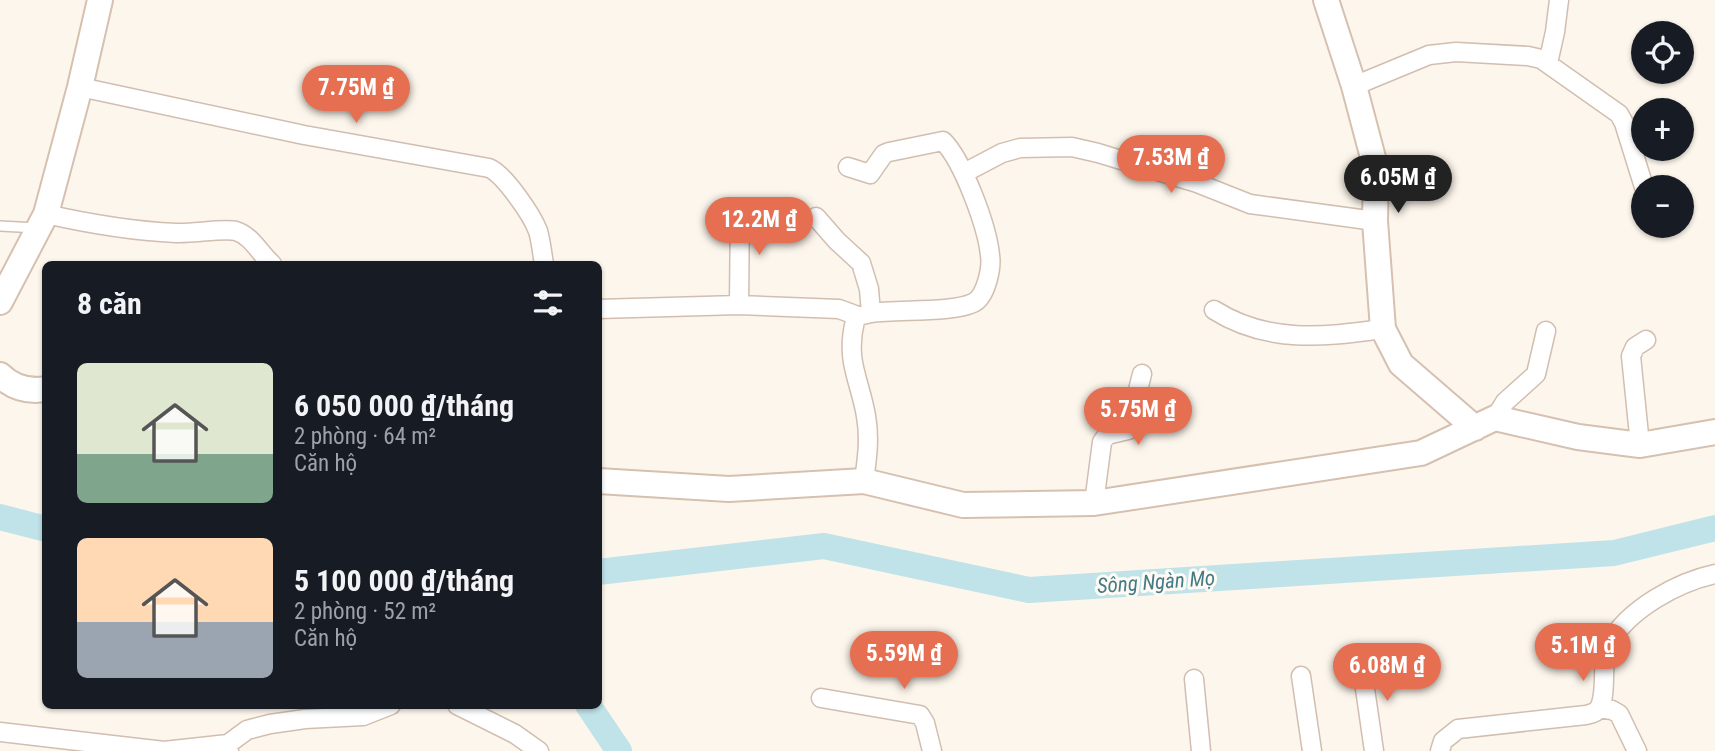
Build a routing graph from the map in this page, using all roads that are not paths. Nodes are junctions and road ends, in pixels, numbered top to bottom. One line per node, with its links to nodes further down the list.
1 (100, 0): 6 (street)
2 (1326, 0): 5 (street)
3 (1559, 0): 4 (street)
4 (1548, 63): 5 (street); 9 (street)
5 (1354, 86): 13 (street)
6 (80, 87): 12 (street); 16 (street)
7 (848, 167): 8 (street)
8 (964, 173): 13 (street); 21 (street)
9 (1640, 175)
10 (740, 208): 18 (street)
11 (816, 217): 21 (street)
12 (42, 221): 14 (lane); 15 (street); 17 (street)
13 (1375, 221): 22 (street)
14 (0, 226)
15 (269, 261)
16 (543, 261)
17 (2, 296)
18 (739, 305): 19 (street); 21 (street)
19 (602, 309)
20 (1214, 310): 22 (street)
21 (864, 314): 32 (street)
22 (1382, 329): 28 (street)
23 (1546, 331): 28 (street)
24 (1646, 340): 30 (street)
25 (1142, 374): 33 (street)
26 (1, 379): 27 (street)
27 (42, 390)
28 (1485, 423): 30 (street); 33 (street)
29 (1715, 432): 30 (street)
30 (1640, 445)
31 (602, 481): 32 (street)
32 (864, 481): 33 (street)
33 (1094, 503)
34 (1715, 574): 39 (street)
35 (1361, 661): 48 (street)
36 (1301, 677): 47 (street)
37 (1194, 679): 46 (street)
38 (821, 698): 45 (street)
39 (1599, 708): 49 (street); 50 (street)
40 (381, 709): 43 (street)
41 (465, 709): 44 (street)
42 (0, 732): 43 (street)
43 (228, 748)
44 (540, 751)
45 (932, 751)
46 (1201, 751)
47 (1312, 751)
48 (1374, 751)
49 (1440, 751)
50 (1637, 751)

